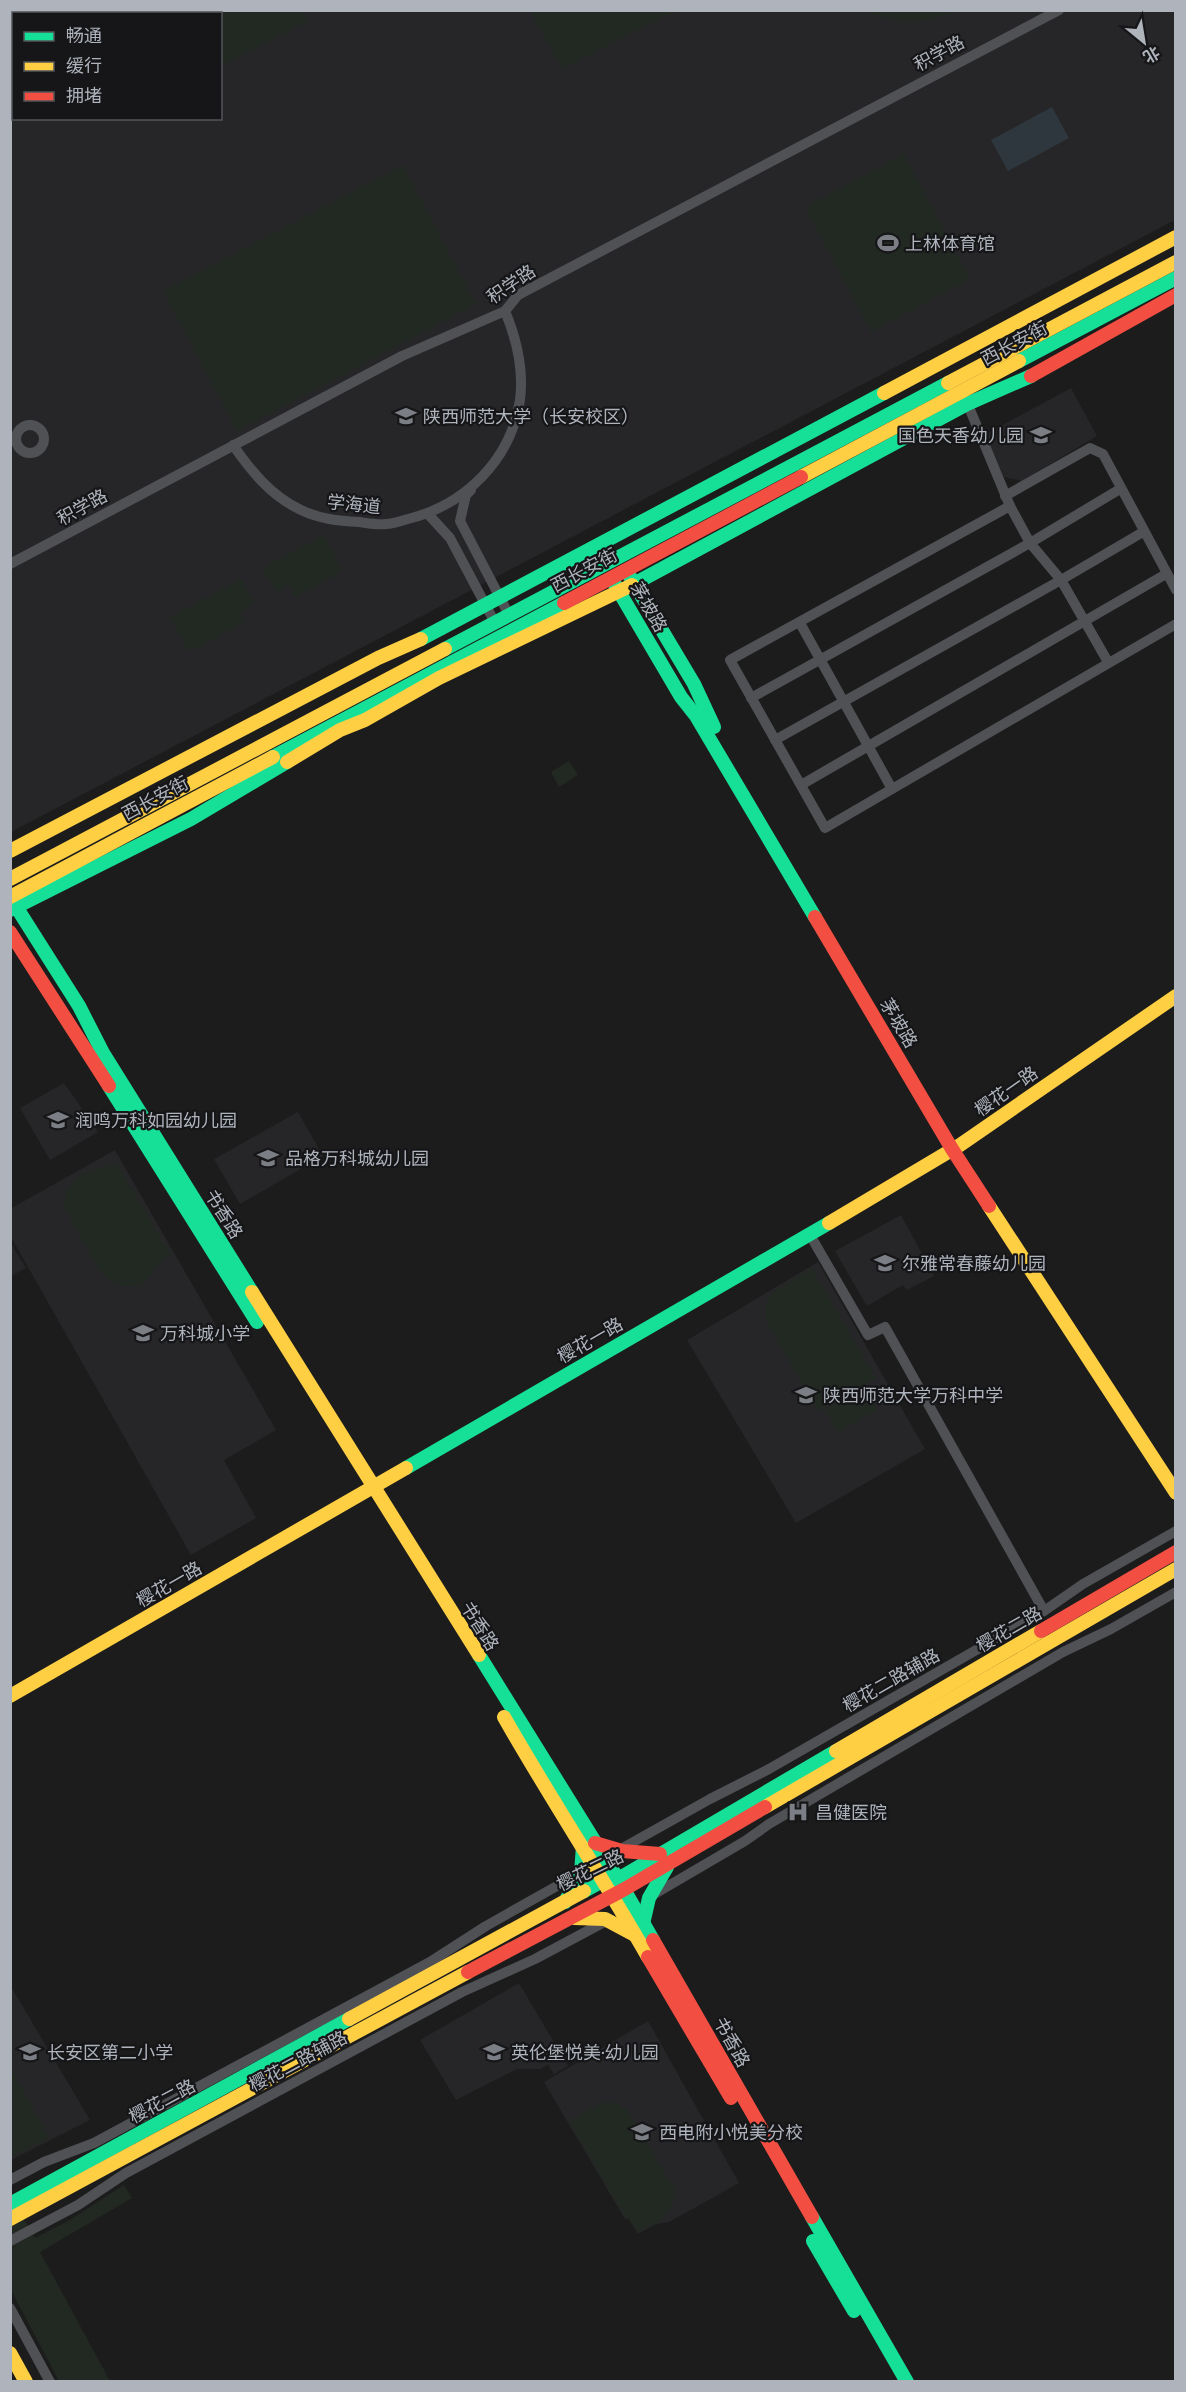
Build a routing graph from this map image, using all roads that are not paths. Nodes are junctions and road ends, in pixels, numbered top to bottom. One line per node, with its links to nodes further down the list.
1 (1059, 10): 6 (street, 积学路)
2 (1176, 237): 23 (main road)
3 (1176, 262): 15 (main road, 西长安街)
4 (1176, 278): 7 (main road, 西长安街)
5 (1176, 295): 7 (main road)
6 (505, 311): 8 (street, 积学路); 9 (street)
7 (965, 397): 11 (street); 15 (main road, 西长安街); 20 (main road)
8 (233, 445): 12 (street, 学海道); 16 (street, 积学路)
9 (484, 476): 12 (street, 学海道); 23 (street)
10 (1120, 489): 11 (street); 13 (street); 14 (street)
11 (1007, 501): 14 (street); 30 (street)
12 (428, 514): 24 (street)
13 (1143, 532): 18 (street); 19 (street)
14 (1030, 543): 19 (street); 32 (street)
15 (622, 563): 17 (main road, 西长安街); 20 (main road, 茅坡路)
16 (10, 564)
17 (607, 571): 22 (main road, 茅坡路); 25 (main road, 西长安街); 42 (main road, 西长安街)
18 (1166, 574): 21 (street); 27 (street)
19 (1061, 580): 27 (street); 35 (street)
20 (633, 582): 22 (main road); 26 (main road, 茅坡路)
21 (1176, 590)
22 (619, 591): 29 (main road, 茅坡路); 42 (main road)
23 (499, 597): 24 (main road); 25 (street)
24 (485, 605): 28 (street); 40 (main road)
25 (508, 613): 28 (main road, 西长安街)
26 (651, 613): 29 (main road); 45 (main road, 茅坡路)
27 (1084, 620): 33 (street); 37 (street)
28 (494, 621): 41 (main road, 西长安街)
29 (637, 621): 45 (main road, 茅坡路)
30 (800, 623): 32 (street); 34 (street)
31 (1176, 624): 33 (street)
32 (820, 659): 34 (street); 35 (street)
33 (1108, 662): 39 (street)
34 (751, 698): 36 (street)
35 (843, 702): 36 (street); 37 (street)
36 (776, 740): 38 (street)
37 (868, 747): 38 (street); 39 (street)
38 (801, 785): 39 (street)
39 (892, 789)
40 (10, 851)
41 (10, 879)
42 (12, 903): 48 (main road, 书香路)
43 (10, 932): 48 (main road, 书香路)
44 (1176, 996): 45 (main road, 樱花一路)
45 (956, 1147): 46 (main road, 樱花一路); 47 (main road, 茅坡路); 49 (main road, 茅坡路)
46 (810, 1234): 48 (main road, 樱花一路); 54 (street)
47 (1176, 1475)
48 (368, 1490): 55 (main road, 樱花一路); 56 (main road, 书香路)
49 (1176, 1493)
50 (1176, 1531): 54 (street, 樱花二路辅路)
51 (1176, 1552): 58 (main road, 樱花二路)
52 (1176, 1569): 58 (main road, 樱花二路)
53 (1176, 1592): 61 (street)
54 (1044, 1611): 57 (street, 樱花二路辅路)
55 (10, 1696)
56 (589, 1844): 57 (main road); 59 (main road); 60 (main road, 书香路)
57 (619, 1850): 58 (main road)
58 (664, 1859): 60 (main road, 樱花二路); 61 (main road)
59 (581, 1873): 62 (main road); 66 (street, 樱花二路辅路)
60 (614, 1886): 62 (main road, 樱花二路); 63 (main road, 樱花二路); 65 (main road, 书香路)
61 (649, 1898): 65 (main road)
62 (565, 1902): 67 (main road, 樱花二路)
63 (568, 1918): 64 (main road); 68 (main road, 樱花二路)
64 (608, 1920): 65 (main road); 69 (street, 樱花二路辅路)
65 (639, 1929): 74 (main road, 书香路); 75 (main road, 书香路)
66 (10, 2180)
67 (10, 2204)
68 (10, 2219)
69 (10, 2241)
70 (10, 2308): 73 (street)
71 (10, 2353): 72 (main road)
72 (26, 2382)
73 (50, 2382)
74 (895, 2382)
75 (907, 2382)

